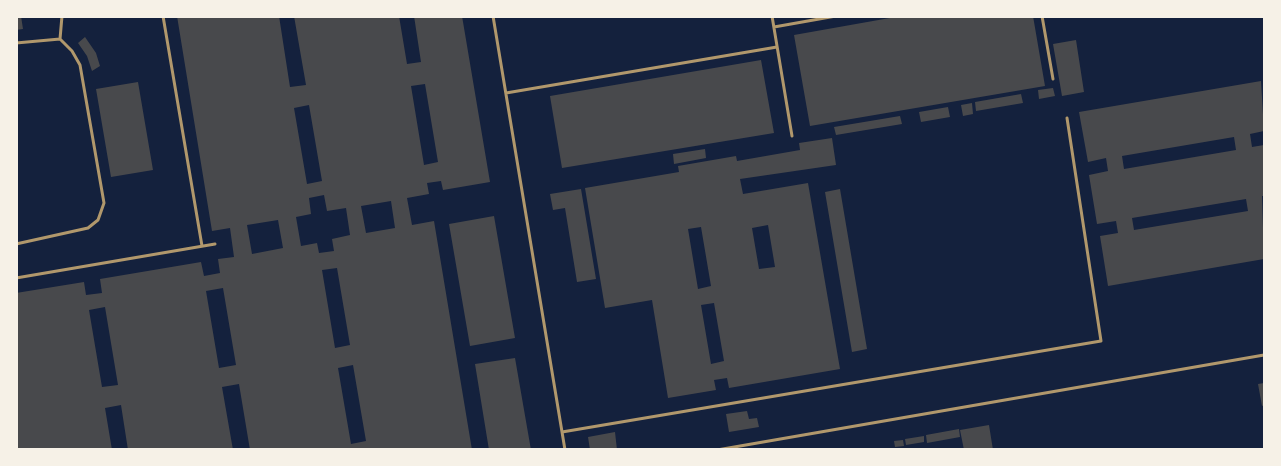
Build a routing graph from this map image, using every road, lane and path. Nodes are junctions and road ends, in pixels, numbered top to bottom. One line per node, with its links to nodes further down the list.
1 (62, 16): 8 (lane)
2 (163, 16): 17 (lane)
3 (493, 16): 12 (lane)
4 (772, 16): 7 (lane)
5 (836, 16): 7 (lane)
6 (1042, 16): 11 (lane)
7 (774, 27): 10 (lane)
8 (60, 39): 9 (lane); 15 (lane)
9 (16, 43)
10 (777, 47): 12 (lane); 14 (lane)
11 (1053, 79)
12 (506, 93): 20 (lane)
13 (1067, 118): 20 (lane)
14 (792, 136)
15 (16, 244)
16 (215, 244): 17 (lane)
17 (201, 246): 18 (lane)
18 (16, 278)
19 (1264, 355): 22 (lane)
20 (562, 432): 21 (lane)
21 (565, 450)
22 (717, 450)

